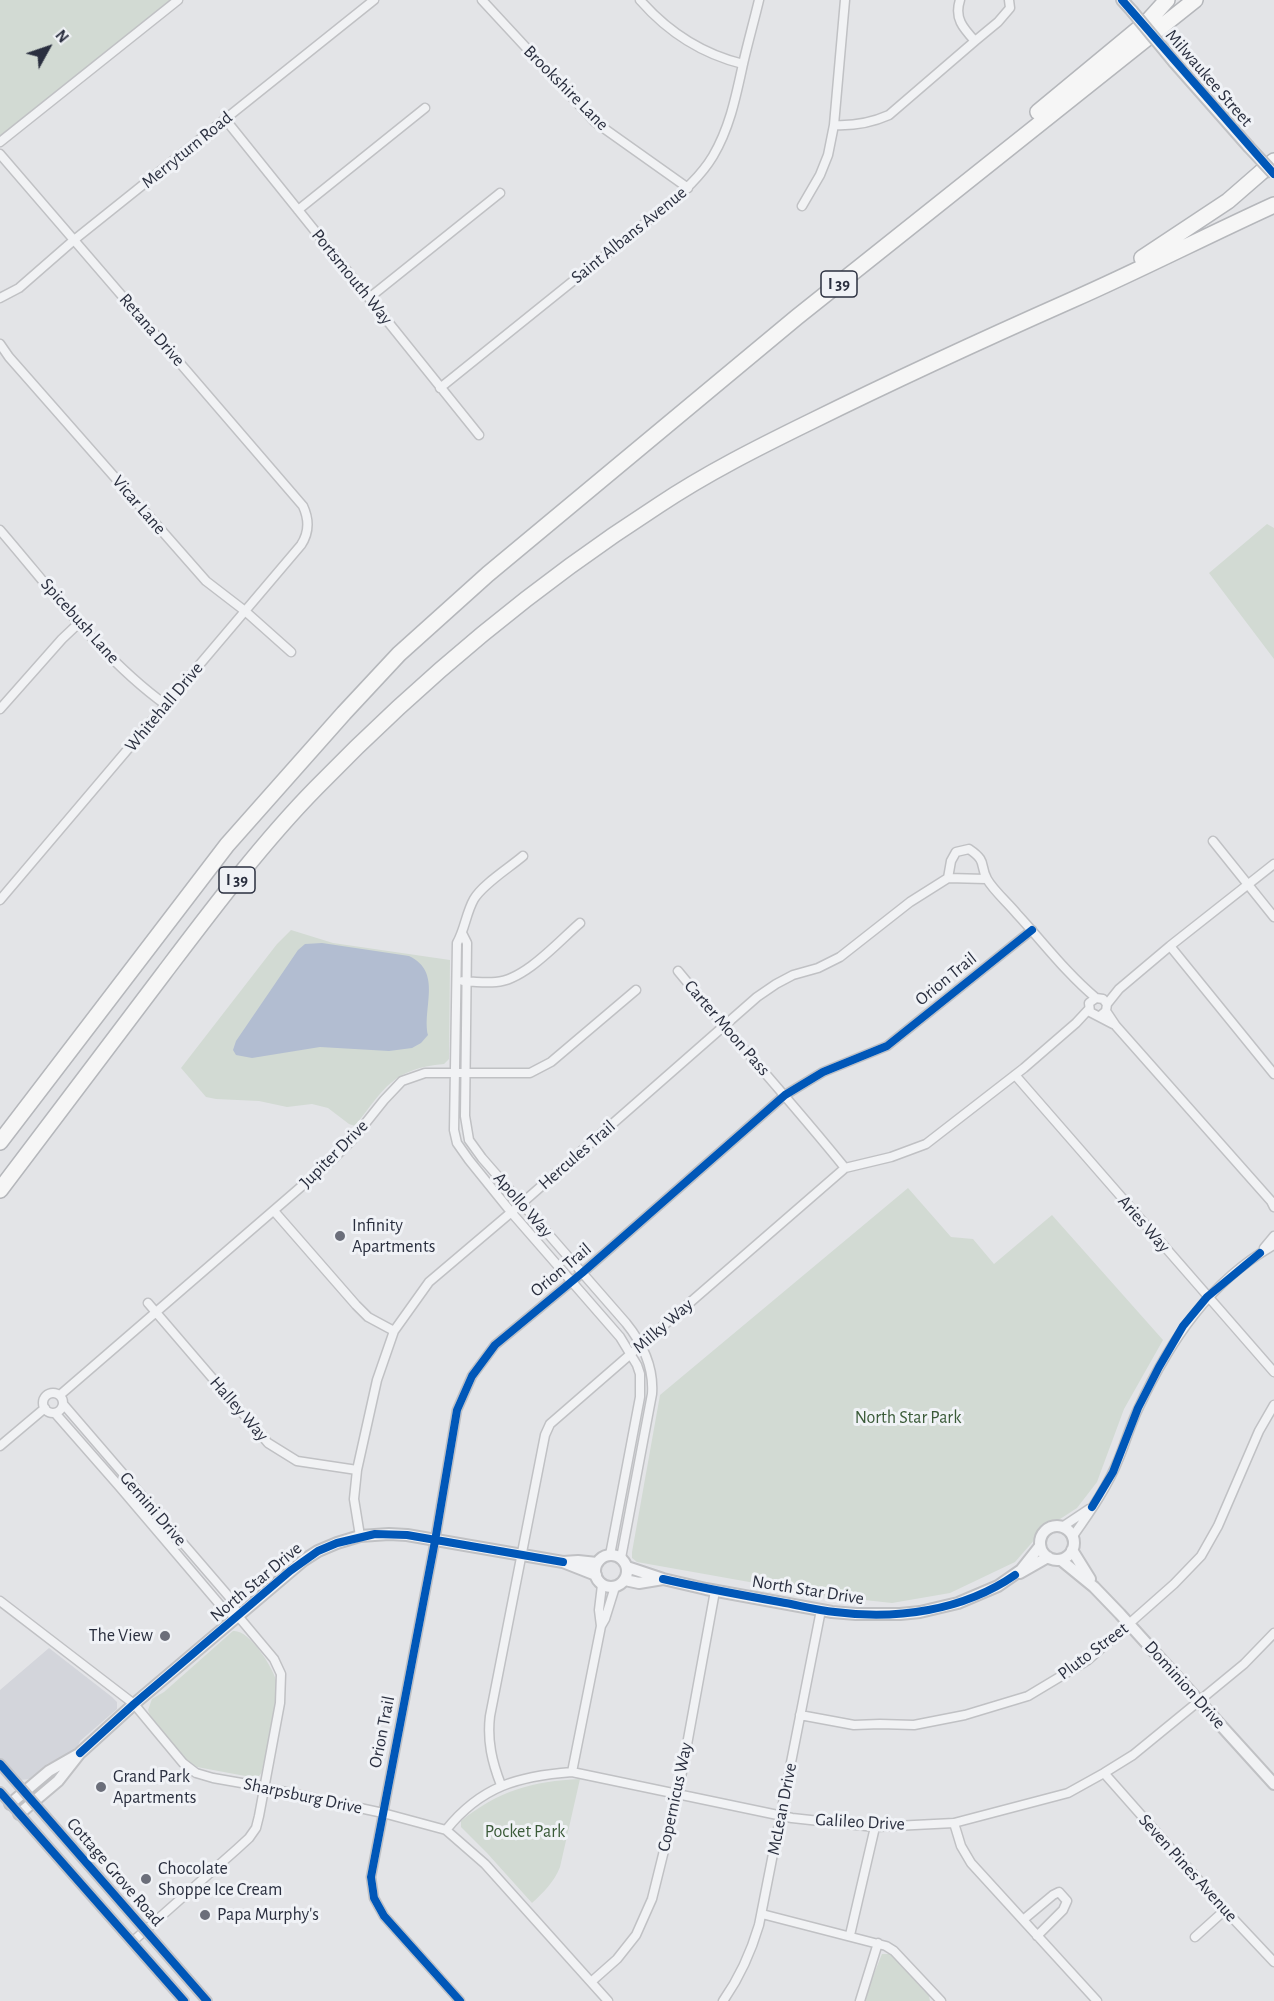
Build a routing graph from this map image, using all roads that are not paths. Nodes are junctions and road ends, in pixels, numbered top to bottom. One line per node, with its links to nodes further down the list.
1 (178, 0): 17 (street)
2 (374, 0): 15 (street, Merryturn Road)
3 (482, 0): 21 (street, Brookshire Lane)
4 (640, 0): 13 (street)
5 (759, 0): 13 (street, Saint Albans Avenue)
6 (845, 0): 16 (street)
7 (960, 0): 12 (street)
8 (1009, 0): 12 (street)
9 (1122, 0): 20 (street, Milwaukee Street, bridge)
10 (1167, 0): 30 (highway)
11 (1196, 0): 30 (highway, I 39)
12 (975, 41): 16 (street)
13 (743, 63): 21 (street, Saint Albans Avenue)
14 (425, 108): 25 (street)
15 (225, 119): 25 (street, Portsmouth Way); 26 (street, Merryturn Road)
16 (834, 125): 24 (street)
17 (0, 142)
18 (0, 154): 26 (street, Retana Drive)
19 (1274, 161): 27 (highway)
20 (1274, 174)
21 (688, 188): 32 (street, Saint Albans Avenue)
22 (500, 193): 29 (street)
23 (1274, 205): 27 (highway, I 39)
24 (802, 206)
25 (298, 210): 29 (street, Portsmouth Way)
26 (75, 240): 28 (street, Merryturn Road); 34 (street, Retana Drive)
27 (1094, 290): 66 (highway, I 39)
28 (0, 298)
29 (369, 298): 32 (street, Portsmouth Way)
30 (797, 317): 64 (highway, I 39)
31 (0, 344): 36 (street, Vicar Lane)
32 (441, 388): 33 (street, Portsmouth Way)
33 (479, 435)
34 (303, 506): 36 (street, Whitehall Drive)
35 (0, 530): 37 (street, Spicebush Lane)
36 (245, 611): 38 (street, Vicar Lane); 39 (street, Whitehall Drive)
37 (80, 622): 39 (street, Spicebush Lane); 40 (street)
38 (291, 652)
39 (166, 705): 47 (street, Whitehall Drive)
40 (0, 709)
41 (1213, 841): 46 (street)
42 (523, 856): 51 (street, Apollo Way)
43 (1274, 864): 46 (street, Milky Way)
44 (948, 878): 45 (street); 45 (street); 58 (street, Hercules Trail)
45 (986, 879): 50 (street)
46 (1248, 884): 48 (street); 52 (street, Milky Way)
47 (0, 900)
48 (1274, 917)
49 (580, 923): 55 (street)
50 (1032, 930): 57 (street); 63 (street, Orion Trail)
51 (462, 933): 54 (street, Apollo Way); 55 (street, Apollo Way)
52 (1170, 946): 57 (street, Milky Way); 61 (street)
53 (678, 971): 58 (street, Carter Moon Pass)
54 (457, 981): 55 (street); 59 (street, Apollo Way)
55 (468, 981): 60 (street, Apollo Way)
56 (636, 990): 60 (street, Jupiter Drive)
57 (1098, 1007): 62 (street, Milky Way); 68 (street)
58 (724, 1027): 63 (street, Carter Moon Pass); 67 (street, Hercules Trail)
59 (454, 1073): 60 (street, Jupiter Drive); 69 (street, Jupiter Drive); 70 (street, Apollo Way)
60 (466, 1073): 67 (street, Apollo Way)
61 (1274, 1074)
62 (1015, 1075): 65 (street, Milky Way); 76 (street, Aries Way)
63 (785, 1095): 65 (street, Carter Moon Pass); 74 (street, Orion Trail)
64 (0, 1142)
65 (845, 1168): 80 (street, Milky Way)
66 (0, 1190)
67 (521, 1204): 70 (street, Hercules Trail); 74 (street, Apollo Way)
68 (1273, 1204)
69 (274, 1211): 78 (street, Jupiter Drive); 79 (street)
70 (511, 1212): 75 (street, Apollo Way); 79 (street, Hercules Trail)
71 (1274, 1236): 73 (street)
72 (1274, 1245): 73 (street)
73 (1260, 1253): 76 (street)
74 (582, 1273): 75 (street, Orion Trail); 80 (street, Apollo Way)
75 (573, 1281): 81 (street, Apollo Way); 94 (street, Orion Trail)
76 (1207, 1297): 82 (street, Aries Way); 90 (street)
77 (148, 1303): 78 (street, Halley Way)
78 (157, 1313): 83 (street, Jupiter Drive); 89 (street, Halley Way)
79 (394, 1331): 89 (street, Hercules Trail)
80 (641, 1345): 81 (street, Milky Way); 99 (street, Apollo Way)
81 (631, 1353): 97 (street, Milky Way); 99 (street, Apollo Way)
82 (1274, 1372)
83 (60, 1395): 84 (street); 86 (street)
84 (64, 1405): 87 (street); 113 (street, Gemini Drive)
85 (1274, 1405): 114 (street, Pluto Street)
86 (45, 1408): 87 (street); 88 (street)
87 (55, 1413): 113 (street, Gemini Drive)
88 (0, 1446)
89 (357, 1470): 92 (street, Hercules Trail)
90 (1092, 1507): 91 (street); 93 (street)
91 (1062, 1527): 93 (street); 95 (street)
92 (360, 1536): 94 (street, North Star Drive); 113 (street, North Star Drive)
93 (1072, 1536): 96 (street)
94 (435, 1541): 97 (street, North Star Drive); 132 (street, Orion Trail)
95 (1040, 1546): 98 (street); 104 (street, North Star Drive)
96 (1072, 1550): 100 (street); 109 (street, Dominion Drive)
97 (522, 1555): 101 (street, North Star Drive); 125 (street, Milky Way)
98 (1048, 1557): 100 (street); 104 (street, North Star Drive)
99 (619, 1560): 102 (street); 105 (street, North Star Drive); 106 (street)
100 (1061, 1560): 109 (street, Dominion Drive)
101 (563, 1562): 102 (street, North Star Drive); 103 (street, North Star Drive)
102 (597, 1563): 103 (street)
103 (596, 1575): 107 (street)
104 (1015, 1575): 112 (street, North Star Drive)
105 (663, 1579): 106 (street, North Star Drive); 110 (street, North Star Drive)
106 (625, 1580): 108 (street)
107 (603, 1585): 108 (street); 115 (street)
108 (615, 1587): 115 (street)
109 (1094, 1587): 114 (street, Dominion Drive)
110 (715, 1591): 112 (street, North Star Drive); 129 (street, Copernicus Way)
111 (0, 1601): 118 (street)
112 (821, 1610): 119 (street, McLean Drive)
113 (238, 1616): 118 (street, North Star Drive); 126 (street, Gemini Drive)
114 (1130, 1624): 117 (street, Dominion Drive); 119 (street, Pluto Street)
115 (601, 1626): 122 (street)
116 (1274, 1633): 117 (street, Galileo Drive)
117 (1200, 1701): 123 (street, Galileo Drive); 124 (street, Dominion Drive)
118 (134, 1704): 120 (street, North Star Drive); 126 (street, Sharpsburg Drive)
119 (800, 1715): 134 (street, McLean Drive)
120 (80, 1753): 128 (street, North Star Drive); 130 (street, North Star Drive)
121 (0, 1764): 128 (main road, Cottage Grove Road)
122 (572, 1773): 125 (street, Galileo Drive); 129 (street, Galileo Drive)
123 (1104, 1773): 135 (street, Galileo Drive); 138 (street, Seven Pines Avenue)
124 (1274, 1784)
125 (501, 1785): 137 (street, Galileo Drive)
126 (265, 1787): 132 (street, Sharpsburg Drive); 141 (street, Gemini Drive)
127 (0, 1792): 131 (main road, Cottage Grove Road)
128 (24, 1792): 130 (main road, Cottage Grove Road); 131 (street, North Star Drive)
129 (678, 1794): 134 (street, Galileo Drive); 148 (street, Copernicus Way)
130 (33, 1802): 133 (street, North Star Drive); 141 (main road, Cottage Grove Road)
131 (10, 1804): 133 (main road, Cottage Grove Road)
132 (383, 1813): 137 (street, Sharpsburg Drive); 151 (street, Orion Trail)
133 (19, 1814): 145 (main road, Cottage Grove Road)
134 (782, 1815): 136 (street, Galileo Drive); 139 (street, McLean Drive)
135 (954, 1823): 136 (street, Galileo Drive); 140 (street)
136 (875, 1827): 142 (street)
137 (446, 1830): 148 (street, Sharpsburg Drive)
138 (1225, 1910): 144 (street); 147 (street, Seven Pines Avenue)
139 (762, 1914): 142 (street); 153 (street, McLean Drive)
140 (1023, 1920): 143 (street); 143 (street)
141 (146, 1930): 145 (street, Gemini Drive); 150 (main road, Cottage Grove Road)
142 (850, 1935): 146 (street)
143 (1037, 1936): 156 (street)
144 (1195, 1937)
145 (132, 1942): 149 (main road, Cottage Grove Road)
146 (878, 1943): 154 (street); 155 (street)
147 (1274, 1962)
148 (591, 1982): 152 (street, Sharpsburg Drive)
149 (184, 2001)
150 (207, 2001)
151 (460, 2001)
152 (608, 2001)
153 (723, 2001)
154 (860, 2001)
155 (941, 2001)
156 (1096, 2001)

